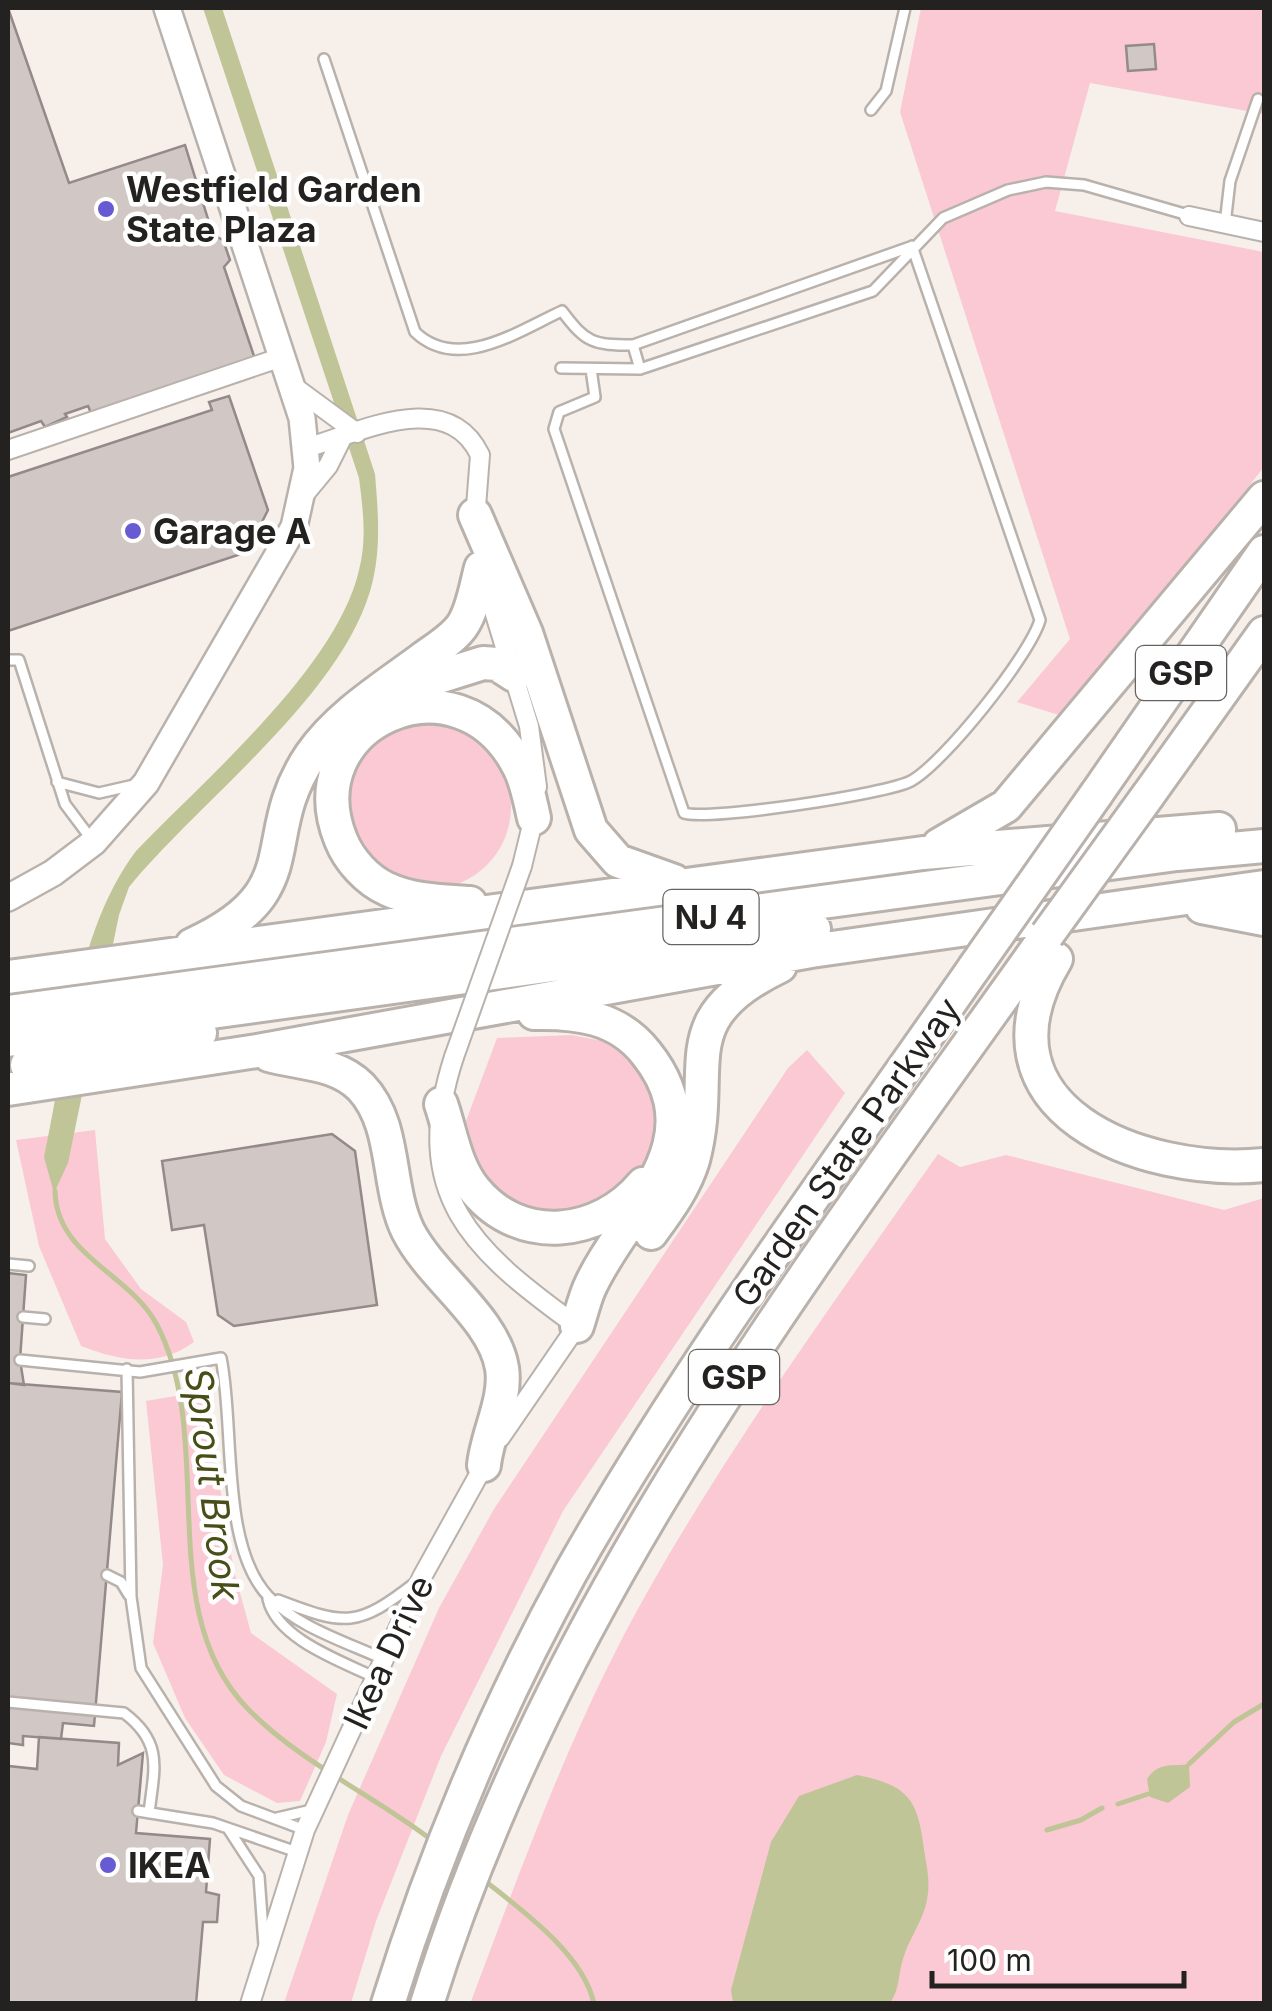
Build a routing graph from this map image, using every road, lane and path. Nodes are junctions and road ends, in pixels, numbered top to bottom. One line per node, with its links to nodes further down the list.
1 (167, 8): 11 (street)
2 (905, 8): 5 (lane)
3 (324, 59): 10 (lane)
4 (1258, 98): 7 (lane)
5 (871, 110)
6 (1189, 216): 7 (street); 9 (lane)
7 (1225, 224): 8 (street)
8 (1264, 232)
9 (912, 246): 10 (lane); 13 (lane); 14 (lane)
10 (632, 345): 14 (lane)
11 (282, 357): 15 (street); 18 (street)
12 (562, 368): 13 (lane)
13 (591, 369): 14 (lane)
14 (640, 369)
15 (291, 384): 16 (street); 17 (street)
16 (349, 436): 17 (street); 19 (street); 21 (street)
17 (306, 448): 19 (street)
18 (8, 450)
19 (304, 495): 29 (street)
20 (1264, 498): 34 (highway)
21 (476, 514): 23 (street); 36 (highway)
22 (1264, 552): 76 (highway, Garden State Parkway / GSP, bridge)
23 (481, 568): 26 (street); 27 (highway)
24 (1264, 633): 42 (highway, GSP, bridge)
25 (8, 660): 28 (lane)
26 (514, 675): 27 (highway); 30 (street)
27 (374, 698): 44 (highway)
28 (56, 782): 29 (lane); 32 (lane)
29 (146, 783): 32 (street)
30 (534, 818): 40 (highway); 51 (street, bridge)
31 (1264, 826): 34 (highway)
32 (94, 842): 38 (street)
33 (1264, 846): 47 (highway, NJ 4)
34 (923, 853): 36 (highway)
35 (1264, 872): 47 (highway, NJ 4)
36 (688, 884): 40 (highway)
37 (1264, 887): 39 (highway)
38 (8, 898)
39 (1163, 901): 41 (highway); 43 (highway)
40 (534, 907): 44 (highway)
41 (1264, 919)
42 (1051, 947): 53 (highway); 77 (highway, Garden State Parkway / GSP)
43 (811, 951): 46 (highway); 58 (highway)
44 (158, 958): 45 (highway)
45 (20, 975)
46 (440, 1016): 49 (highway); 52 (highway)
47 (147, 1032): 48 (highway, NJ 4); 48 (highway); 49 (highway); 50 (highway)
48 (12, 1034)
49 (257, 1052): 61 (highway)
50 (8, 1089)
51 (440, 1104): 52 (highway); 58 (street)
52 (668, 1147): 58 (highway)
53 (1264, 1165)
54 (8, 1264): 55 (lane)
55 (29, 1266)
56 (23, 1317): 57 (lane)
57 (45, 1319)
58 (577, 1326): 61 (street, Ikea Drive)
59 (20, 1360): 60 (lane)
60 (127, 1370): 64 (lane); 65 (lane)
61 (484, 1465): 63 (street, Ikea Drive)
62 (107, 1574): 65 (lane)
63 (422, 1577): 64 (lane); 66 (street, Ikea Drive)
64 (268, 1596): 66 (lane); 67 (lane)
65 (131, 1598): 70 (lane)
66 (382, 1659): 67 (street, Ikea Drive)
67 (374, 1677): 69 (street, Ikea Drive)
68 (8, 1702): 71 (lane)
69 (316, 1808): 70 (lane); 72 (street, Ikea Drive)
70 (275, 1819): 72 (lane)
71 (228, 1828): 73 (lane); 74 (lane)
72 (305, 1830): 73 (street, Ikea Drive)
73 (297, 1852): 74 (street, Ikea Drive)
74 (264, 1956): 75 (street, Ikea Drive)
75 (250, 2004)
76 (388, 2004)
77 (427, 2004)

